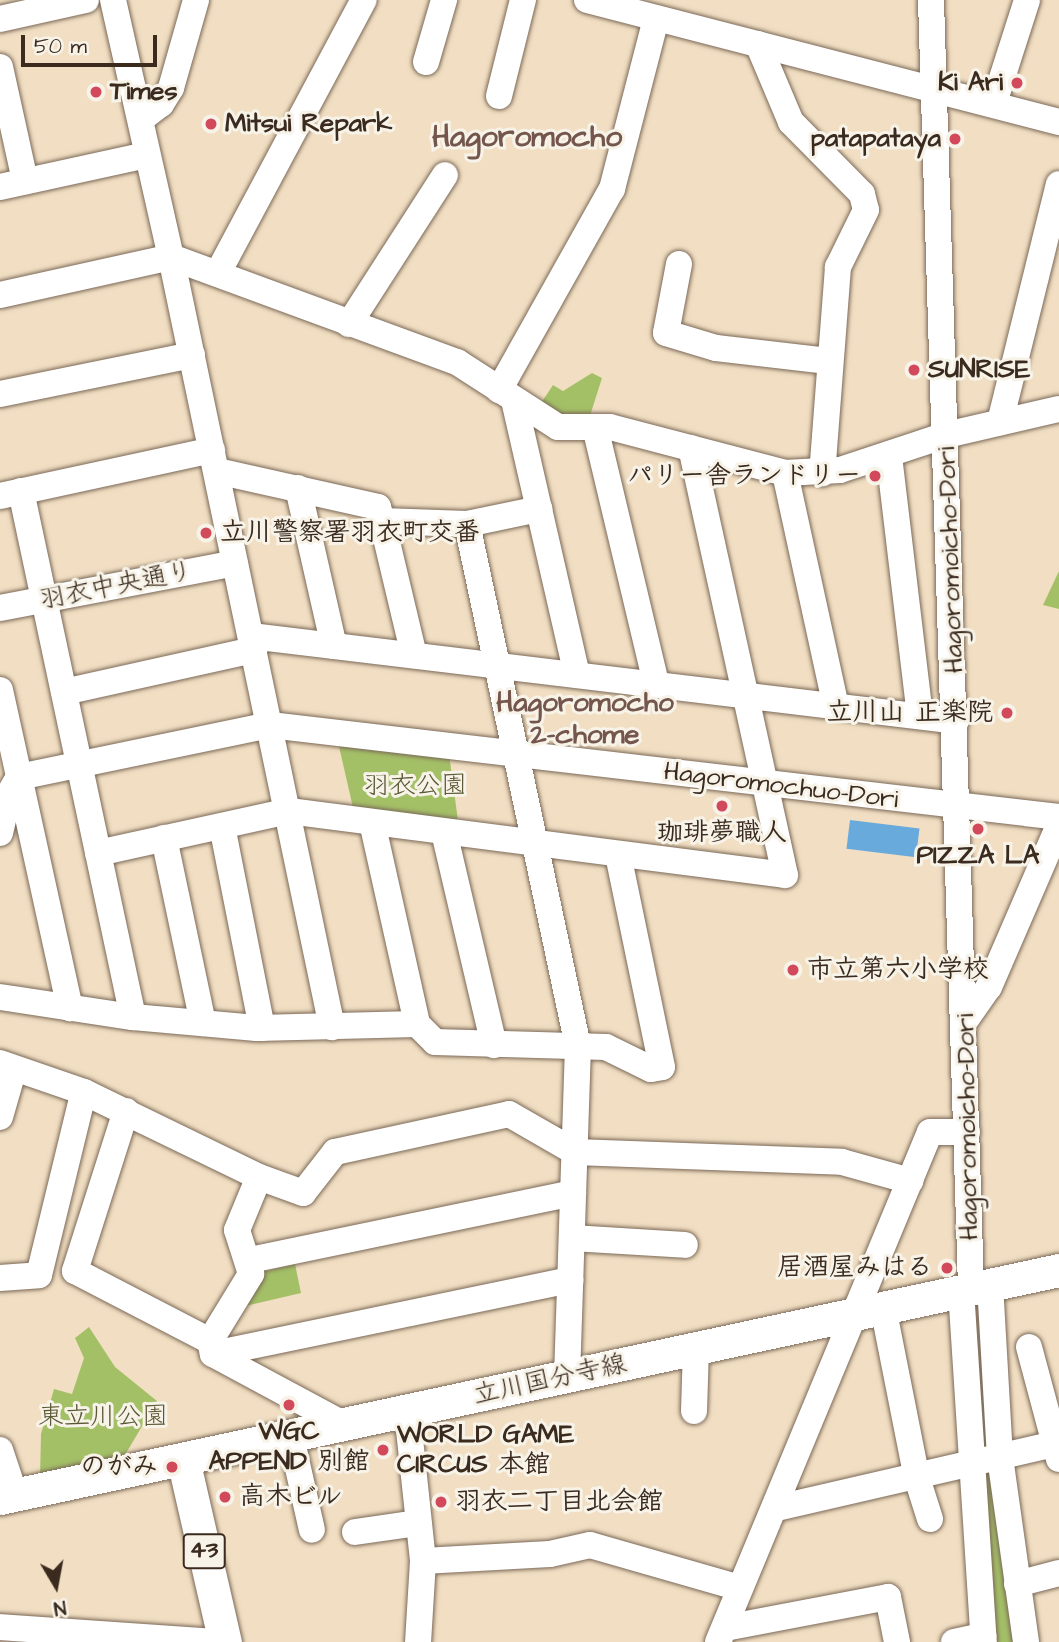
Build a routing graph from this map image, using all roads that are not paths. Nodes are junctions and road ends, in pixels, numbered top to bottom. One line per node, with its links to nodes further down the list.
1 (86, 0): 10 (street)
2 (113, 0): 18 (street)
3 (196, 0): 18 (street)
4 (364, 0): 26 (street)
5 (444, 0): 13 (street)
6 (523, 0): 16 (street)
7 (587, 0): 11 (street)
8 (931, 0): 15 (street, Hagoromoicho-Dori)
9 (1027, 0): 17 (street)
10 (0, 19)
11 (656, 19): 12 (street); 32 (street)
12 (758, 44): 15 (street); 30 (street)
13 (426, 62)
14 (0, 67): 22 (street)
15 (934, 91): 17 (street); 36 (street, Hagoromoicho-Dori)
16 (499, 96)
17 (994, 103): 19 (street)
18 (141, 119): 20 (street)
19 (1059, 122)
20 (147, 155): 22 (street); 24 (street)
21 (445, 175): 28 (street)
22 (13, 184)
23 (1059, 184): 34 (street)
24 (171, 257): 26 (street); 27 (street); 29 (street)
25 (680, 264): 30 (street)
26 (219, 271): 28 (street)
27 (0, 296)
28 (349, 324): 32 (street)
29 (192, 355): 31 (street); 39 (street)
30 (828, 361): 41 (street)
31 (0, 394)
32 (506, 395): 35 (street); 44 (street)
33 (1059, 409): 34 (street)
34 (1000, 422): 36 (street)
35 (595, 427): 37 (street); 55 (street)
36 (946, 435): 38 (street); 61 (street, Hagoromoicho-Dori)
37 (691, 449): 40 (street); 58 (street)
38 (889, 456): 41 (street); 60 (street)
39 (215, 460): 42 (street); 43 (street); 47 (street)
40 (785, 473): 41 (street); 59 (street)
41 (822, 474)
42 (298, 488): 45 (street); 51 (street)
43 (10, 494): 48 (street)
44 (539, 509): 46 (street); 54 (street)
45 (382, 521): 46 (street); 52 (street)
46 (467, 524): 53 (street)
47 (234, 562): 48 (street, 羽衣中央通り); 50 (street)
48 (44, 600): 49 (street, 羽衣中央通り); 57 (street)
49 (0, 608)
50 (252, 643): 51 (street); 57 (street); 62 (street)
51 (334, 646): 52 (street)
52 (414, 656): 53 (street)
53 (498, 666): 54 (street); 63 (street)
54 (578, 675): 55 (street)
55 (656, 684): 58 (street)
56 (0, 690): 65 (street)
57 (64, 692): 64 (street)
58 (744, 695): 59 (street); 66 (street)
59 (836, 706): 60 (street)
60 (920, 716): 61 (street)
61 (956, 720): 67 (street, Hagoromoicho-Dori)
62 (270, 725): 63 (street, Hagoromochuo-Dori); 64 (street, Hagoromochuo-Dori); 68 (street)
63 (516, 754): 66 (street, Hagoromochuo-Dori); 76 (street)
64 (79, 765): 65 (street, Hagoromochuo-Dori); 77 (street)
65 (12, 768): 74 (street); 80 (street)
66 (765, 784): 67 (street, Hagoromochuo-Dori); 78 (street)
67 (959, 808): 69 (street, Hagoromochuo-Dori); 82 (street, Hagoromoicho-Dori)
68 (289, 811): 70 (street); 72 (street); 85 (street)
69 (1059, 817)
70 (372, 822): 73 (street); 84 (street)
71 (1059, 825): 82 (street)
72 (222, 826): 75 (street); 86 (street)
73 (444, 832): 76 (street); 87 (street)
74 (0, 833)
75 (164, 838): 77 (street); 83 (street)
76 (535, 844): 78 (street); 88 (street)
77 (98, 853): 81 (street)
78 (618, 854): 88 (street)
79 (0, 997): 80 (street)
80 (70, 1008): 81 (street)
81 (133, 1017): 83 (street)
82 (967, 1018): 93 (street, Hagoromoicho-Dori)
83 (203, 1023): 86 (street)
84 (417, 1024): 85 (street); 87 (street)
85 (332, 1027): 86 (street)
86 (262, 1028)
87 (494, 1045): 88 (street)
88 (578, 1046): 94 (street)
89 (5, 1072): 91 (street); 92 (street)
90 (81, 1103): 102 (street)
91 (126, 1111): 95 (street); 107 (street)
92 (0, 1117)
93 (967, 1132): 96 (street); 104 (street, Hagoromoicho-Dori)
94 (575, 1152): 95 (street); 96 (street); 97 (street)
95 (259, 1177): 100 (street)
96 (910, 1181): 105 (street)
97 (573, 1193): 98 (street); 100 (street)
98 (572, 1238): 99 (street); 103 (street)
99 (685, 1245)
100 (250, 1260): 107 (street)
101 (1059, 1270): 104 (main road, 立川国分寺線)
102 (0, 1278)
103 (570, 1280): 107 (street); 109 (street)
104 (974, 1287): 105 (main road, 立川国分寺線); 116 (street); 118 (street)
105 (869, 1310): 108 (main road, 立川国分寺線); 119 (street); 121 (street)
106 (1029, 1347): 114 (street)
107 (211, 1348): 112 (street)
108 (696, 1349): 109 (main road, 立川国分寺線); 111 (street)
109 (567, 1377): 110 (main road, 立川国分寺線)
110 (407, 1411): 112 (main road, 立川国分寺線); 123 (street)
111 (694, 1411)
112 (345, 1425): 113 (main road, 立川国分寺線)
113 (291, 1437): 117 (main road, 立川国分寺線); 124 (street)
114 (1058, 1449): 116 (street)
115 (0, 1450): 120 (street)
116 (1000, 1457): 118 (street); 128 (street)
117 (183, 1459): 120 (main road, 立川国分寺線); 135 (main road, 43)
118 (970, 1465): 119 (street); 132 (street)
119 (917, 1478): 121 (street); 122 (street)
120 (8, 1496)
121 (777, 1508): 129 (street)
122 (930, 1519)
123 (418, 1523): 125 (street); 126 (street)
124 (312, 1530)
125 (355, 1532)
126 (423, 1561): 129 (street); 136 (street)
127 (1059, 1573): 128 (street)
128 (1017, 1584): 139 (street)
129 (740, 1588): 131 (street)
130 (0, 1627): 133 (street)
131 (721, 1635): 137 (street)
132 (984, 1639): 138 (street)
133 (148, 1640): 134 (street)
134 (213, 1642)
135 (225, 1642)
136 (418, 1642)
137 (897, 1642)
138 (954, 1642)
139 (1026, 1642)

